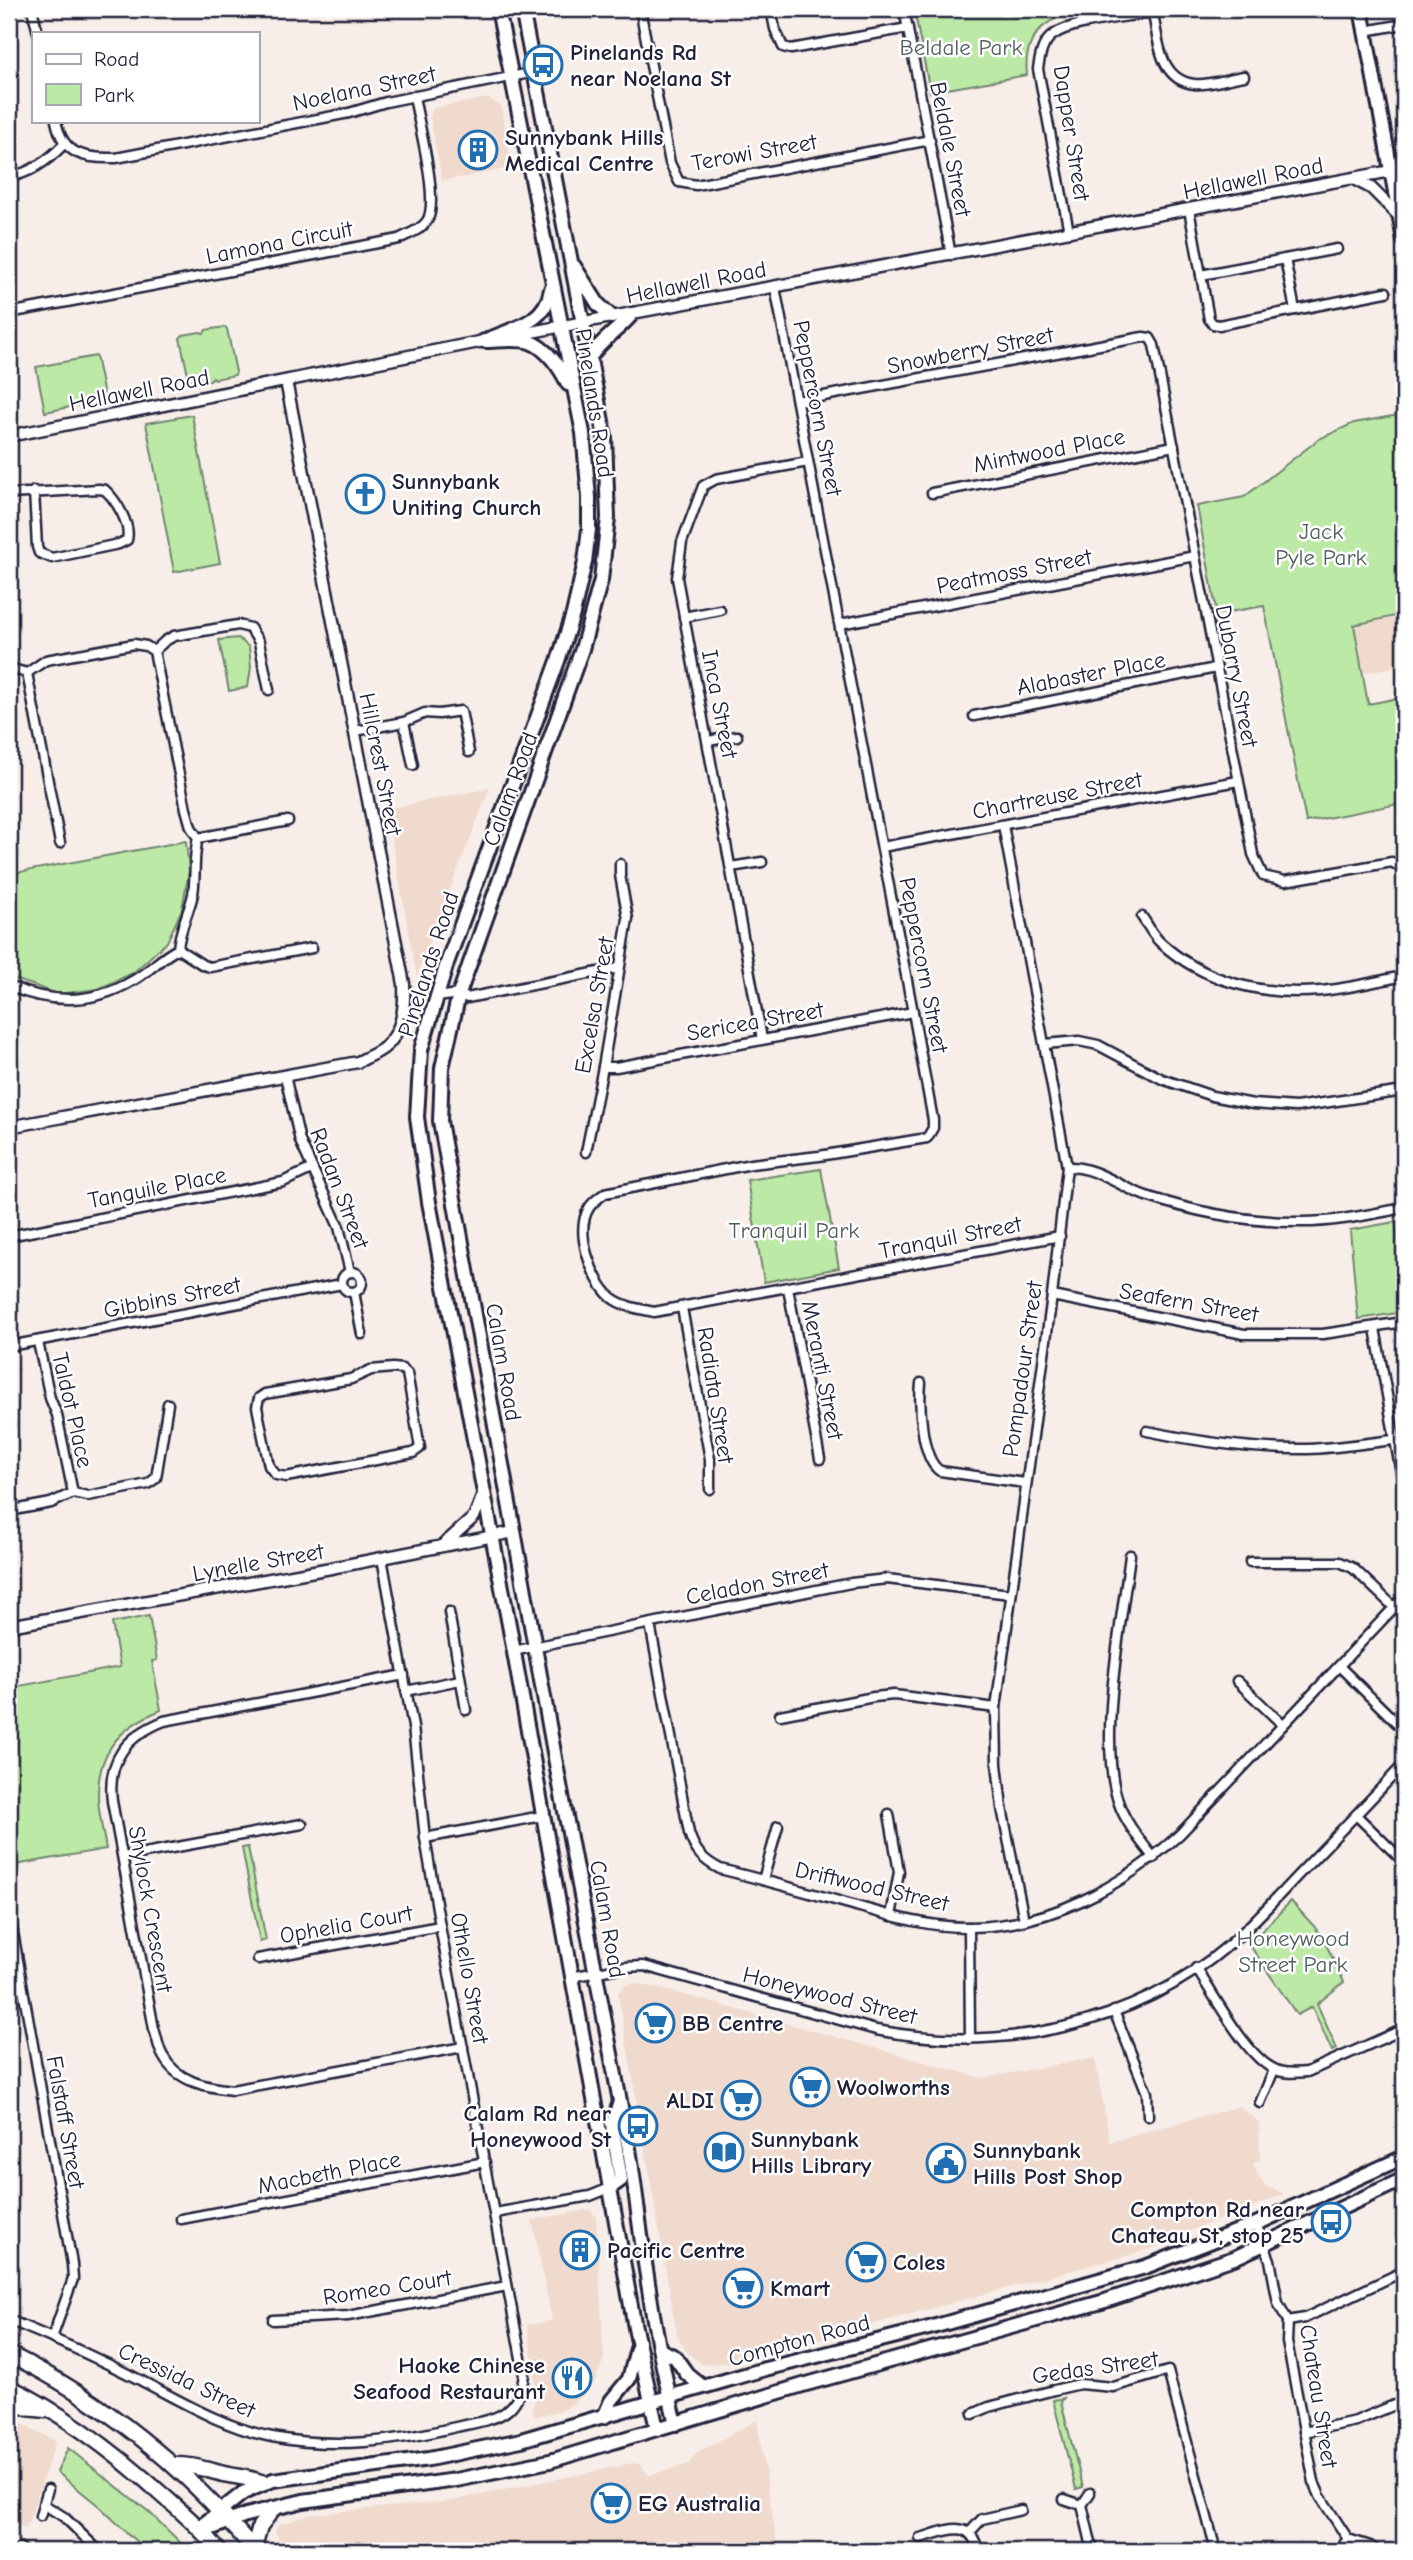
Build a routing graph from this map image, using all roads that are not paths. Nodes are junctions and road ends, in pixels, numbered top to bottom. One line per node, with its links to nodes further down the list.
1 (32, 9): 13 (street)
2 (498, 9): 16 (main road, Pinelands Road)
3 (522, 9): 14 (main road, Pinelands Road)
4 (640, 9): 19 (street, Terowi Street)
5 (771, 9): 11 (street)
6 (904, 9): 11 (street, Beldale Street)
7 (1167, 9): 9 (street, Dapper Street)
8 (1361, 9): 12 (main road)
9 (1153, 13): 15 (street); 26 (street, Dapper Street)
10 (1404, 24): 12 (street)
11 (908, 28): 19 (street, Beldale Street)
12 (1365, 31): 21 (main road)
13 (38, 32)
14 (535, 72): 16 (street, Noelana Street); 30 (main road, Pinelands Road)
15 (1244, 76)
16 (511, 77): 17 (street, Noelana Street); 33 (main road, Pinelands Road)
17 (414, 96): 20 (street, Noelana Street); 37 (street, Lamona Circuit)
18 (56, 122): 20 (street)
19 (930, 140): 29 (street, Beldale Street)
20 (64, 144): 22 (street)
21 (1391, 171): 23 (street, Hellawell Road); 25 (main road)
22 (9, 177)
23 (1354, 178): 24 (street, Hellawell Road); 25 (street)
24 (1189, 209): 26 (street, Hellawell Road); 32 (street)
25 (1400, 217): 27 (main road)
26 (1069, 232): 29 (street, Hellawell Road)
27 (1404, 240)
28 (1337, 249): 31 (street)
29 (951, 255): 34 (street, Hellawell Road)
30 (569, 257): 39 (main road); 40 (main road, Pinelands Road)
31 (1285, 259): 32 (street); 36 (street)
32 (1201, 275): 36 (street)
33 (552, 279): 41 (main road, Pinelands Road); 43 (main road)
34 (775, 287): 38 (street, Hellawell Road); 47 (street, Peppercorn Street)
35 (1387, 292): 36 (street)
36 (1295, 310)
37 (9, 313)
38 (632, 314): 39 (street, Hellawell Road); 44 (main road)
39 (612, 317): 40 (street, Hellawell Road)
40 (582, 323): 41 (street, Hellawell Road); 44 (main road, Calam Road)
41 (561, 327): 43 (street, Hellawell Road); 46 (main road, Pinelands Road)
42 (1150, 338): 47 (street, Snowberry Street); 49 (street, Dubarry Street)
43 (484, 341): 45 (street, Hellawell Road); 46 (main road)
44 (590, 358): 86 (main road, Calam Road)
45 (286, 381): 48 (street, Hellawell Road); 65 (street, Hillcrest Street)
46 (576, 401): 87 (main road, Pinelands Road)
47 (797, 401): 50 (street, Peppercorn Street)
48 (9, 436)
49 (1174, 446): 52 (street, Mintwood Place); 54 (street, Dubarry Street)
50 (808, 462): 56 (street, Inca Street); 57 (street, Peppercorn Street)
51 (34, 491): 51 (street); 53 (street)
52 (932, 493)
53 (9, 494)
54 (1195, 556): 57 (street, Peatmoss Street); 60 (street, Dubarry Street)
55 (720, 610): 56 (street)
56 (684, 617): 67 (street, Inca Street)
57 (840, 624): 75 (street, Peppercorn Street)
58 (154, 651): 61 (street); 62 (street); 73 (street)
59 (9, 668): 61 (street)
60 (1216, 668): 63 (street, Alabaster Place); 70 (street, Dubarry Street)
61 (27, 673): 74 (street)
62 (269, 690)
63 (974, 716)
64 (404, 722): 65 (street); 68 (street); 69 (street)
65 (355, 730): 92 (street, Hillcrest Street)
66 (737, 736): 67 (street)
67 (708, 741): 78 (street, Inca Street)
68 (470, 752)
69 (413, 765)
70 (1238, 781): 72 (street, Chartreuse Street); 79 (street, Dubarry Street)
71 (288, 821): 73 (street)
72 (1003, 825): 75 (street, Chartreuse Street); 90 (street, Pompadour Street)
73 (198, 838): 82 (street)
74 (60, 844)
75 (882, 847): 88 (street, Peppercorn Street)
76 (762, 862): 78 (street)
77 (620, 864): 83 (street, Excelsa Street)
78 (731, 867): 89 (street, Inca Street)
79 (1404, 870)
80 (1142, 917): 84 (street)
81 (312, 948): 82 (street)
82 (178, 949): 85 (street)
83 (619, 968): 86 (street); 91 (street, Excelsa Street)
84 (1404, 976)
85 (9, 986)
86 (460, 995): 87 (street); 125 (main road, Calam Road)
87 (437, 997): 98 (main road, Pinelands Road)
88 (913, 1012): 89 (street, Sericea Street); 107 (street, Peppercorn Street)
89 (762, 1039): 91 (street, Sericea Street)
90 (1045, 1044): 93 (street); 96 (street, Pompadour Street)
91 (603, 1067): 95 (street, Excelsa Street)
92 (285, 1076): 94 (street); 97 (street, Radan Street)
93 (1404, 1091)
94 (9, 1127)
95 (586, 1152)
96 (1067, 1167): 99 (street); 101 (street, Pompadour Street)
97 (311, 1169): 100 (street, Tanguile Place); 102 (street, Radan Street)
98 (429, 1202): 122 (main road, Calam Road)
99 (1404, 1208)
100 (9, 1236)
101 (1060, 1236): 104 (street, Tranquil Street); 106 (street, Pompadour Street)
102 (350, 1272): 103 (street); 105 (street)
103 (342, 1284): 105 (street); 111 (street, Gibbins Street)
104 (788, 1288): 107 (street, Tranquil Street); 118 (street, Meranti Street)
105 (354, 1292): 110 (street)
106 (1052, 1296): 109 (street, Seafern Street); 119 (street, Pompadour Street)
107 (682, 1308): 120 (street, Radiata Street)
108 (1404, 1322): 109 (street, Seafern Street)
109 (1375, 1328): 117 (street)
110 (362, 1334)
111 (38, 1342): 112 (street, Gibbins Street); 123 (street, Taldot Place)
112 (9, 1346)
113 (371, 1370): 113 (street)
114 (921, 1383): 119 (street)
115 (168, 1404): 123 (street, Taldot Place)
116 (1147, 1431): 117 (street)
117 (1394, 1440): 121 (street)
118 (820, 1459)
119 (1025, 1483): 131 (street, Pompadour Street)
120 (710, 1489)
121 (1404, 1490)
122 (484, 1492): 126 (main road, Calam Road); 127 (street)
123 (73, 1493): 124 (street)
124 (9, 1511)
125 (514, 1532): 126 (street, Lynelle Street); 137 (main road, Calam Road)
126 (492, 1536): 127 (street, Lynelle Street); 138 (main road, Calam Road)
127 (443, 1546): 129 (street, Lynelle Street)
128 (1130, 1555): 157 (street)
129 (382, 1558): 136 (street, Lynelle Street); 140 (street, Othello Street)
130 (1250, 1562): 133 (street)
131 (1010, 1594): 135 (street, Celadon Street); 144 (street, Pompadour Street)
132 (1404, 1597): 133 (street, Driftwood Street)
133 (1395, 1608): 139 (street, Driftwood Street)
134 (449, 1612): 141 (street)
135 (650, 1624): 137 (street, Celadon Street); 159 (street, Driftwood Street)
136 (9, 1626)
137 (536, 1647): 138 (street, Celadon Street); 167 (main road, Calam Road)
138 (513, 1651): 152 (main road, Calam Road)
139 (1340, 1667): 147 (street, Driftwood Street); 148 (street)
140 (404, 1675): 143 (street, Othello Street); 156 (street, Shylock Crescent)
141 (460, 1681): 143 (street); 145 (street)
142 (1237, 1681): 147 (street)
143 (406, 1691): 155 (street, Othello Street)
144 (996, 1708): 146 (street); 162 (street, Pompadour Street)
145 (466, 1710)
146 (780, 1715)
147 (1283, 1725): 157 (street, Driftwood Street)
148 (1404, 1730)
149 (1404, 1764): 151 (street, Honeywood Street)
150 (889, 1814): 161 (street)
151 (1356, 1815): 158 (street); 166 (street, Honeywood Street)
152 (542, 1816): 155 (street); 168 (main road, Calam Road)
153 (302, 1824): 156 (street)
154 (778, 1826): 159 (street)
155 (425, 1838): 163 (street, Othello Street)
156 (123, 1857): 172 (street, Shylock Crescent)
157 (1154, 1858): 162 (street, Driftwood Street)
158 (1404, 1861)
159 (763, 1880): 161 (street, Driftwood Street)
160 (9, 1910): 190 (street, Falstaff Street)
161 (891, 1916): 164 (street, Driftwood Street)
162 (1024, 1920): 164 (street, Driftwood Street)
163 (440, 1927): 165 (street, Ophelia Court); 172 (street, Othello Street)
164 (969, 1927): 171 (street)
165 (258, 1959)
166 (1196, 1968): 169 (street, Honeywood Street); 173 (street)
167 (596, 1972): 168 (street, Honeywood Street); 171 (street, Honeywood Street); 174 (main road, Calam Road)
168 (571, 1977): 180 (main road, Calam Road)
169 (1114, 2011): 171 (street, Honeywood Street); 176 (street)
170 (1404, 2029): 173 (street)
171 (970, 2039)
172 (463, 2047): 178 (street, Othello Street)
173 (1274, 2070): 175 (street)
174 (620, 2102): 180 (main road); 192 (main road, Calam Road)
175 (1261, 2103)
176 (1148, 2116)
177 (1404, 2157): 183 (main road, Compton Road)
178 (485, 2162): 181 (street, Othello Street); 182 (street, Macbeth Place)
179 (1404, 2179): 184 (main road, Compton Road)
180 (610, 2188): 181 (street); 191 (main road, Calam Road)
181 (495, 2213): 186 (street, Othello Street)
182 (181, 2219)
183 (1256, 2224): 184 (street, Chateau Street); 195 (main road, Compton Road)
184 (1264, 2244): 189 (street, Chateau Street); 204 (main road, Compton Road)
185 (1404, 2271): 189 (street)
186 (507, 2286): 188 (street, Romeo Court); 199 (street, Othello Street)
187 (9, 2320): 190 (street, Cressida Street)
188 (273, 2320)
189 (1288, 2321): 206 (street, Chateau Street)
190 (52, 2338): 199 (street, Cressida Street)
191 (638, 2346): 200 (main road, Calam Road); 203 (main road)
192 (660, 2350): 195 (main road); 196 (main road, Calam Road)
193 (9, 2354): 207 (highway)
194 (9, 2387): 201 (highway)
195 (704, 2387): 196 (main road, Compton Road)
196 (670, 2398): 200 (main road, Compton Road); 204 (main road, Calam Road)
197 (9, 2399): 201 (highway)
198 (1404, 2400): 206 (street)
199 (516, 2402)
200 (650, 2403): 203 (main road, Compton Road); 205 (main road, Calam Road)
201 (50, 2410): 218 (highway)
202 (973, 2414): 227 (street, Gedas Street)
203 (604, 2417): 208 (main road, Compton Road)
204 (676, 2424): 205 (main road, Compton Road)
205 (657, 2429): 214 (main road, Compton Road)
206 (1304, 2432): 221 (street, Chateau Street)
207 (173, 2465): 208 (highway); 217 (highway)
208 (264, 2483): 217 (main road, Compton Road)
209 (48, 2488): 212 (street)
210 (1090, 2493): 213 (street)
211 (1064, 2499): 213 (street)
212 (43, 2504): 216 (street); 223 (street)
213 (1082, 2505): 226 (street)
214 (273, 2510): 217 (main road, Compton Road); 222 (highway)
215 (1021, 2510): 219 (street)
216 (40, 2516)
217 (224, 2516): 218 (main road, Compton Road); 222 (highway)
218 (201, 2530): 224 (highway)
219 (970, 2532): 220 (street); 225 (street)
220 (919, 2538)
221 (1348, 2539): 228 (street); 229 (street)
222 (254, 2550)
223 (99, 2551)
224 (219, 2551)
225 (978, 2551)
226 (1093, 2551)
227 (1216, 2551)
228 (1338, 2551)
229 (1377, 2551)

